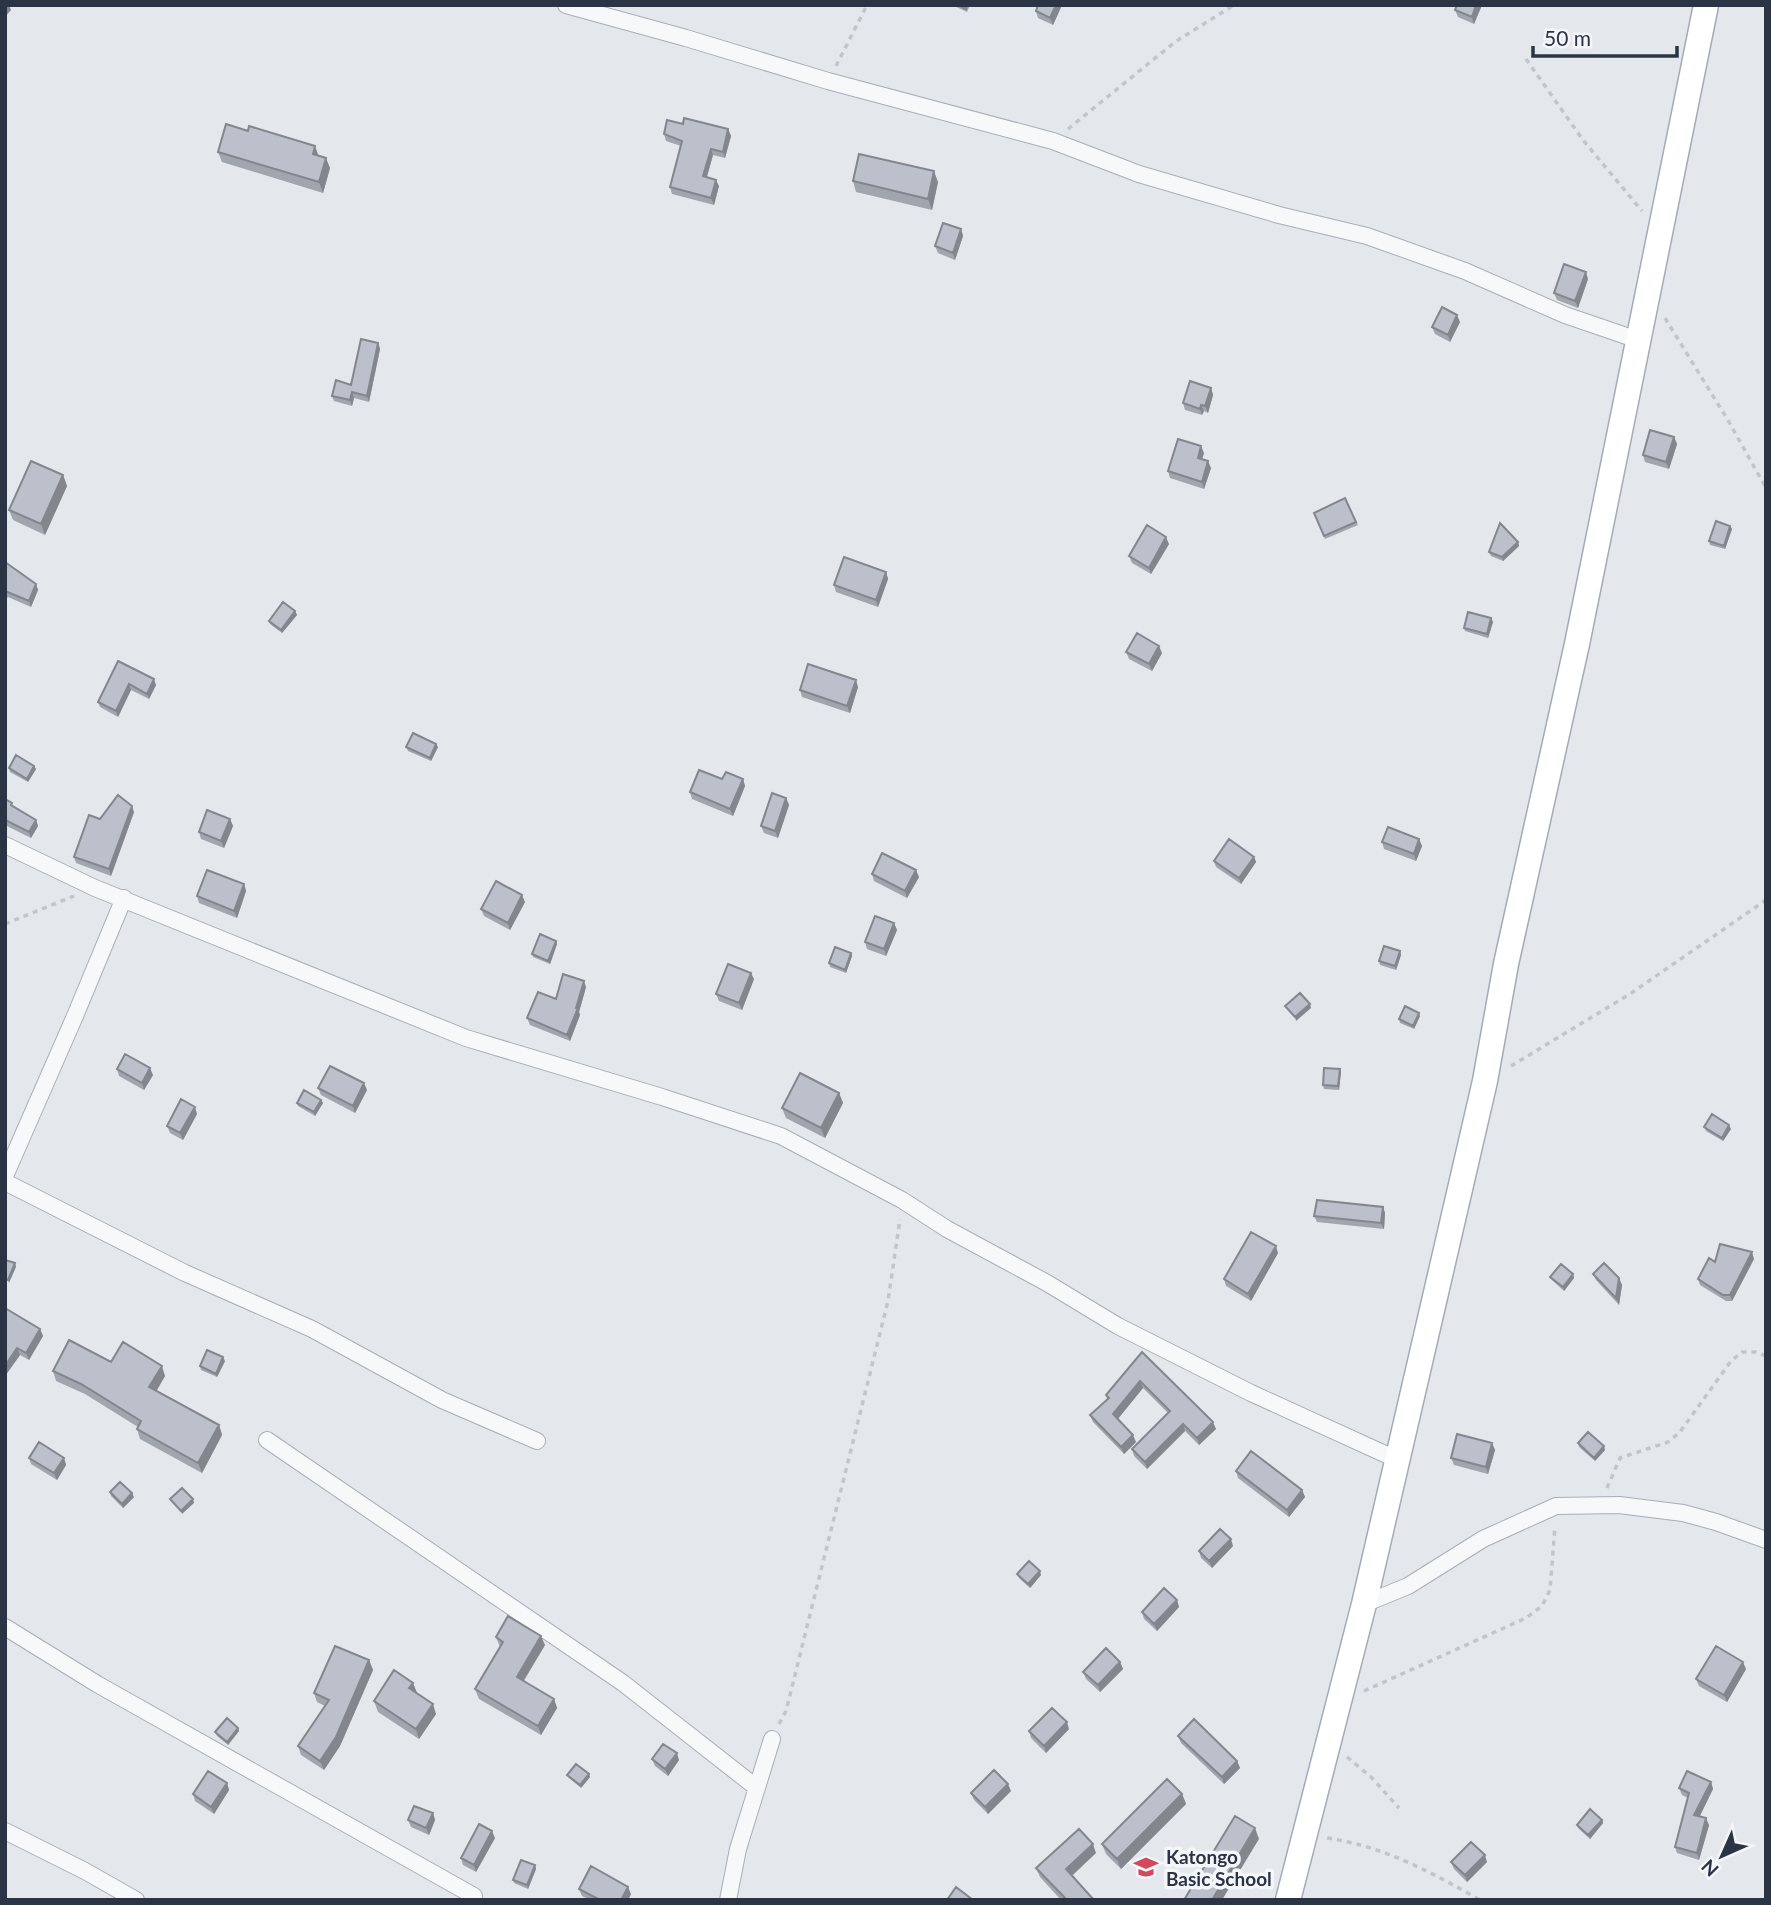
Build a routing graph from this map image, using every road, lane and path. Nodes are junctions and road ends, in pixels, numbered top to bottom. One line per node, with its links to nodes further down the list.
1 (566, 5): 6 (street)
2 (867, 5): 6 (path)
3 (1234, 5): 7 (path)
4 (1706, 5): 8 (main road)
5 (1526, 59): 8 (path)
6 (828, 81): 7 (street)
7 (1053, 142): 10 (street)
8 (1659, 231): 9 (main road)
9 (1648, 292): 10 (main road); 11 (path)
10 (1638, 340): 17 (main road)
11 (1766, 488)
12 (5, 845): 13 (street)
13 (95, 888): 14 (street); 16 (path)
14 (124, 898): 18 (street); 20 (street)
15 (1766, 901): 17 (path)
16 (5, 924)
17 (1485, 1082): 24 (main road)
18 (5, 1176)
19 (5, 1182): 23 (street)
20 (902, 1200): 24 (street); 31 (path)
21 (1766, 1356): 26 (path)
22 (267, 1440): 33 (street)
23 (537, 1441)
24 (1398, 1460): 28 (main road)
25 (1556, 1506): 26 (street); 28 (street); 30 (path)
26 (1601, 1506): 27 (street)
27 (1766, 1540)
28 (1364, 1604): 30 (main road)
29 (5, 1627): 37 (street)
30 (1337, 1704): 32 (main road)
31 (772, 1739): 33 (street)
32 (1329, 1742): 34 (path); 36 (main road)
33 (757, 1788): 39 (street)
34 (1399, 1808)
35 (5, 1831): 38 (street)
36 (1304, 1835): 40 (main road); 41 (path)
37 (476, 1899)
38 (136, 1900)
39 (729, 1900)
40 (1288, 1900)
41 (1480, 1900)
42 (1578, 1900): 43 (path)
43 (1637, 1900)

